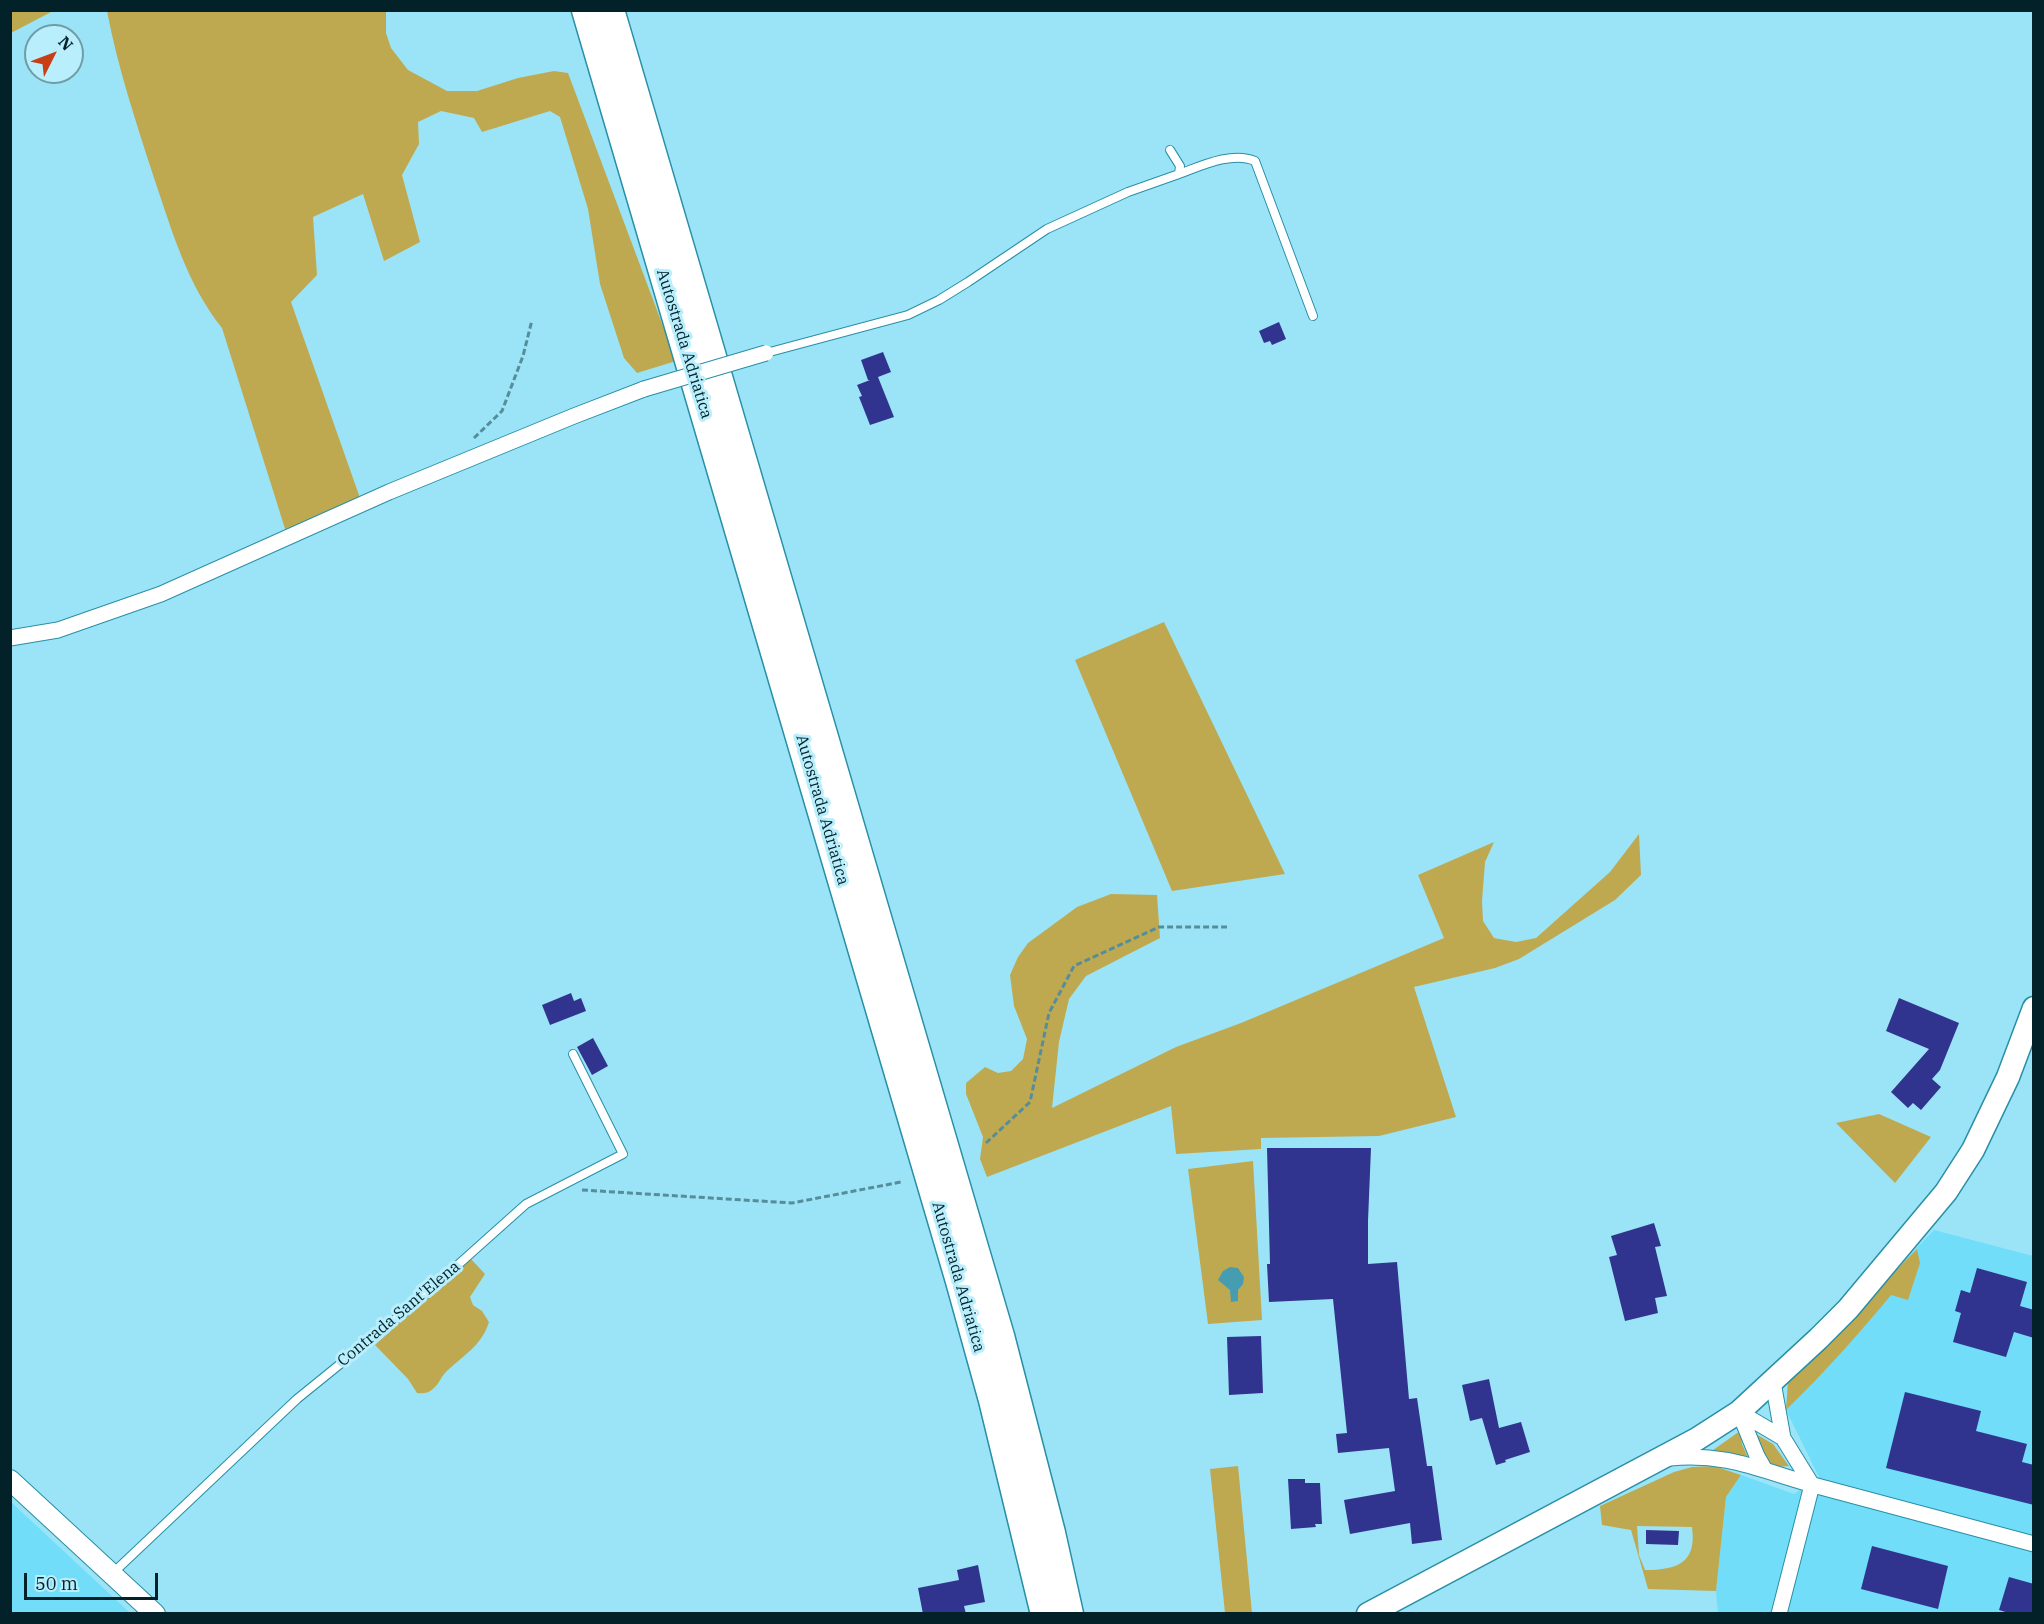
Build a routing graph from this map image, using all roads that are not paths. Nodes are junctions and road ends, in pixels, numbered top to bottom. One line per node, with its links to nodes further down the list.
1 (586, 10): 5 (highway, Autostrada Adriatica)
2 (610, 10): 5 (highway, Autostrada Adriatica)
3 (1170, 150): 4 (lane)
4 (1179, 174): 6 (lane); 7 (lane)
5 (666, 243): 21 (highway, Autostrada Adriatica)
6 (1313, 316)
7 (766, 353): 8 (street, bridge)
8 (10, 638)
9 (2034, 1008): 11 (main road)
10 (573, 1054): 19 (lane, Contrada Sant'Elena)
11 (1773, 1382): 12 (main road); 13 (street)
12 (1739, 1412): 13 (street); 14 (main road); 15 (street)
13 (1783, 1438): 17 (street)
14 (1661, 1459): 15 (street); 23 (main road)
15 (1766, 1470): 17 (street)
16 (10, 1480): 19 (street)
17 (1812, 1485): 18 (street); 24 (street)
18 (2034, 1544)
19 (112, 1574): 20 (street)
20 (142, 1606): 22 (street)
21 (1064, 1611)
22 (155, 1614)
23 (1368, 1614)
24 (1779, 1614)

